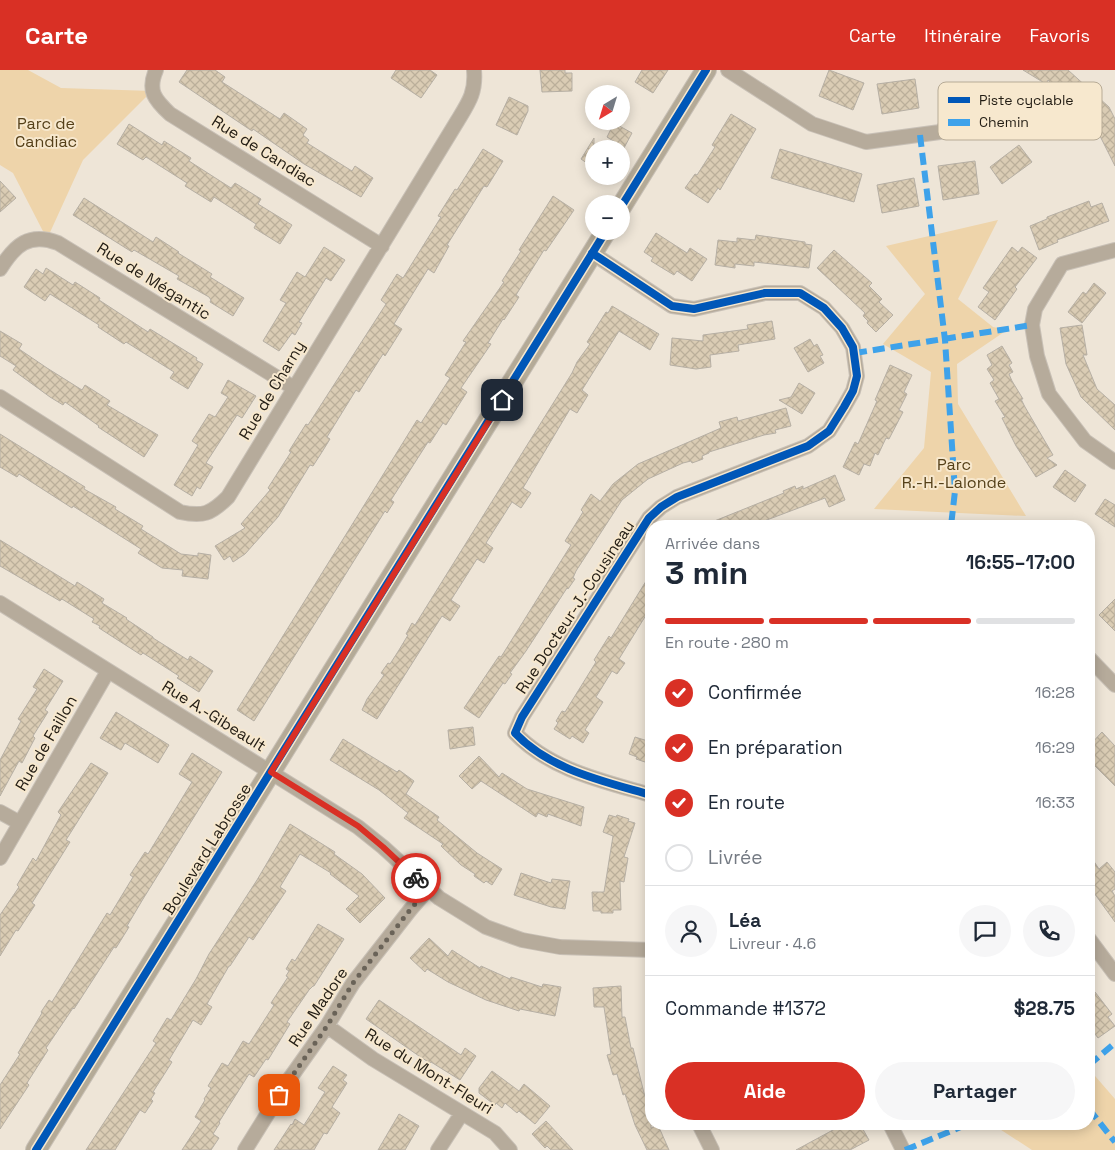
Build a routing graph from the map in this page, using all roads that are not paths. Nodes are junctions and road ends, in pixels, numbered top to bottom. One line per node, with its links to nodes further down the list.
1 (156, 70): 8 (street, Rue de Candiac)
2 (474, 70): 8 (street, Rue de Charny)
3 (706, 70): 6 (main road)
4 (728, 70): 5 (street)
5 (938, 132)
6 (628, 195)
7 (601, 240): 10 (main road, Boulevard Labrosse)
8 (382, 246): 12 (street, Rue de Charny)
9 (1115, 250): 14 (street)
10 (592, 254): 15 (street, Rue Docteur-J.-Cousineau); 21 (main road, Boulevard Labrosse)
11 (0, 269): 12 (street, Rue de Mégantic)
12 (294, 388): 13 (street, Rue de Charny)
13 (0, 398)
14 (1115, 462)
15 (648, 520)
16 (645, 524): 22 (street, Rue Docteur-J.-Cousineau)
17 (0, 603): 19 (street, Rue A.-Gibeault)
18 (1095, 664): 20 (street)
19 (108, 671): 21 (street, Rue A.-Gibeault); 24 (street, Rue de Faillon)
20 (1115, 685)
21 (271, 772): 26 (street, Rue A.-Gibeault); 34 (main road, Boulevard Labrosse)
22 (645, 793)
23 (0, 812): 24 (street)
24 (20, 823): 25 (street, Rue de Faillon)
25 (0, 858)
26 (428, 889): 28 (street, Rue A.-Gibeault); 30 (street, Rue Madore)
27 (1095, 947): 29 (street)
28 (645, 950)
29 (1115, 974)
30 (327, 1026): 31 (street, Rue du Mont-Fleuri); 35 (street, Rue Madore)
31 (462, 1113): 36 (street); 37 (street, Rue du Mont-Fleuri)
32 (703, 1130): 38 (street)
33 (893, 1130): 39 (street)
34 (36, 1150)
35 (245, 1150)
36 (438, 1150)
37 (510, 1150)
38 (712, 1150)
39 (903, 1150)

